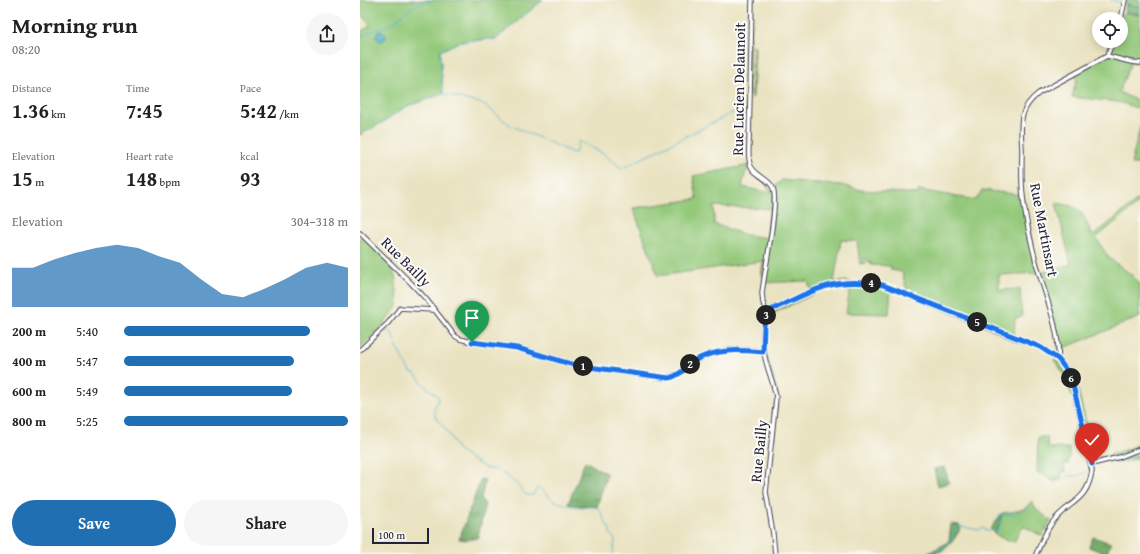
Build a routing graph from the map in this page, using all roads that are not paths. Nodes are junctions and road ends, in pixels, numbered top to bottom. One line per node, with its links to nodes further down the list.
1 (752, 0): 9 (street, Rue Lucien Delaunoit)
2 (1125, 0): 3 (street)
3 (1122, 12)
4 (1110, 48): 5 (street)
5 (1107, 56): 6 (street); 12 (street, Rue Martinsart)
6 (1140, 63)
7 (360, 233): 8 (street, Rue Bailly)
8 (433, 310): 10 (street, Rue Bailly); 11 (street, Rue Bailly)
9 (766, 312): 11 (street, Rue Bailly); 12 (street)
10 (360, 350)
11 (763, 352): 15 (street, Rue Bailly)
12 (1058, 359): 14 (street)
13 (1140, 450): 14 (street)
14 (1092, 464): 16 (street)
15 (775, 554)
16 (1036, 554)

